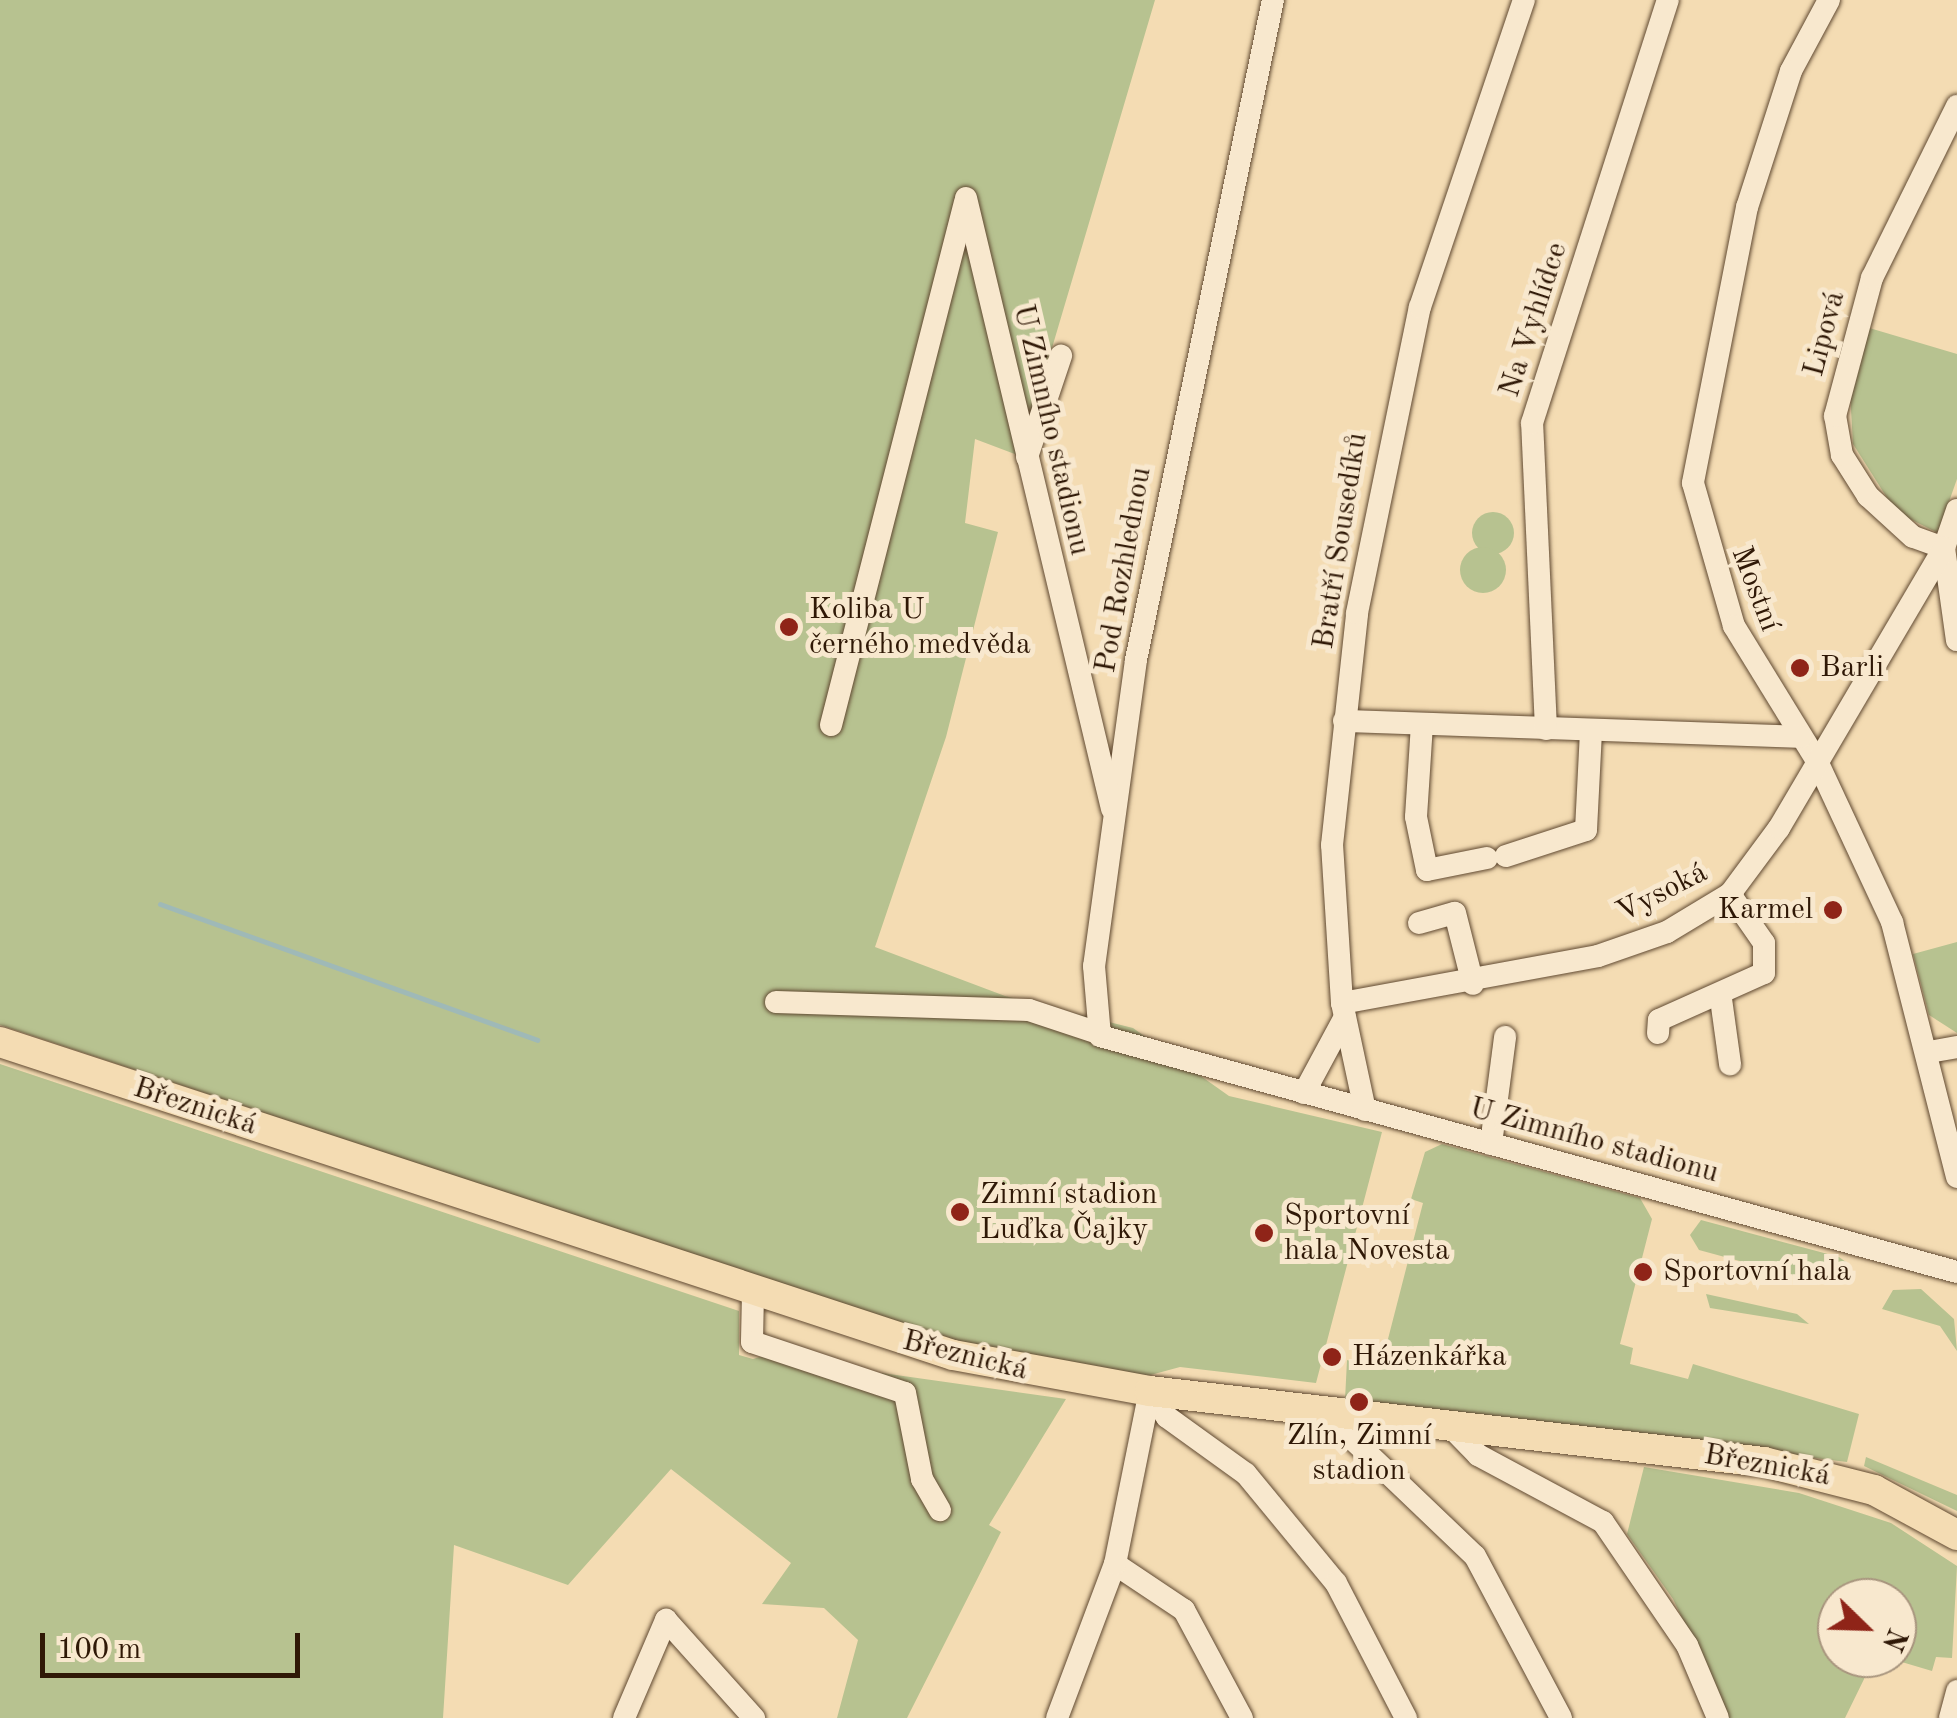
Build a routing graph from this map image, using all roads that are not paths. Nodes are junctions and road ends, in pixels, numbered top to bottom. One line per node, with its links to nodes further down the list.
1 (1273, 0): 18 (street, Pod Rozhlednou)
2 (1524, 0): 11 (street, Bratří Sousedíků)
3 (1668, 0): 14 (street, Na Vyhlídce)
4 (1829, 0): 16 (street, Mostní)
5 (1957, 106): 9 (street, Lipová)
6 (1060, 356): 7 (street)
7 (1026, 460): 13 (street, U Zimního stadionu); 18 (street, U Zimního stadionu)
8 (1957, 510): 9 (street, Vysoká)
9 (1944, 548): 10 (street); 17 (street, Vysoká)
10 (1957, 640)
11 (1344, 721): 12 (street); 24 (street, Bratří Sousedíků)
12 (1422, 724): 14 (street); 15 (street)
13 (832, 726)
14 (1546, 729): 15 (street)
15 (1590, 731): 16 (street)
16 (1801, 736): 17 (street, Mostní)
17 (1817, 761): 19 (street, Vysoká); 30 (street, Mostní)
18 (1117, 832): 25 (street, Pod Rozhlednou)
19 (1730, 894): 21 (street, Vysoká); 22 (street)
20 (1419, 924): 21 (street)
21 (1473, 984): 24 (street, Vysoká)
22 (1721, 999): 26 (street); 31 (street)
23 (776, 1002): 25 (street)
24 (1343, 1010): 32 (street); 33 (street, Bratří Sousedíků)
25 (1098, 1032): 32 (street, U Zimního stadionu)
26 (1658, 1033)
27 (1505, 1036): 34 (street)
28 (0, 1042): 37 (main road, Březnická)
29 (1957, 1047): 30 (street)
30 (1929, 1052): 35 (street, Mostní)
31 (1730, 1064)
32 (1304, 1093): 33 (street, U Zimního stadionu)
33 (1365, 1110): 34 (street, U Zimního stadionu)
34 (1491, 1144): 36 (street, U Zimního stadionu)
35 (1957, 1177)
36 (1957, 1272)
37 (752, 1293): 38 (main road, Březnická); 41 (street)
38 (1150, 1391): 39 (main road, Březnická); 43 (street); 49 (street)
39 (1322, 1410): 40 (main road, Březnická); 50 (street)
40 (1449, 1425): 42 (main road, Březnická); 51 (street)
41 (940, 1510)
42 (1957, 1535)
43 (1115, 1564): 47 (street); 48 (street)
44 (1957, 1690): 52 (street)
45 (624, 1718): 46 (street)
46 (754, 1718)
47 (1057, 1718)
48 (1242, 1718)
49 (1406, 1718)
50 (1561, 1718)
51 (1718, 1718)
52 (1950, 1718)

